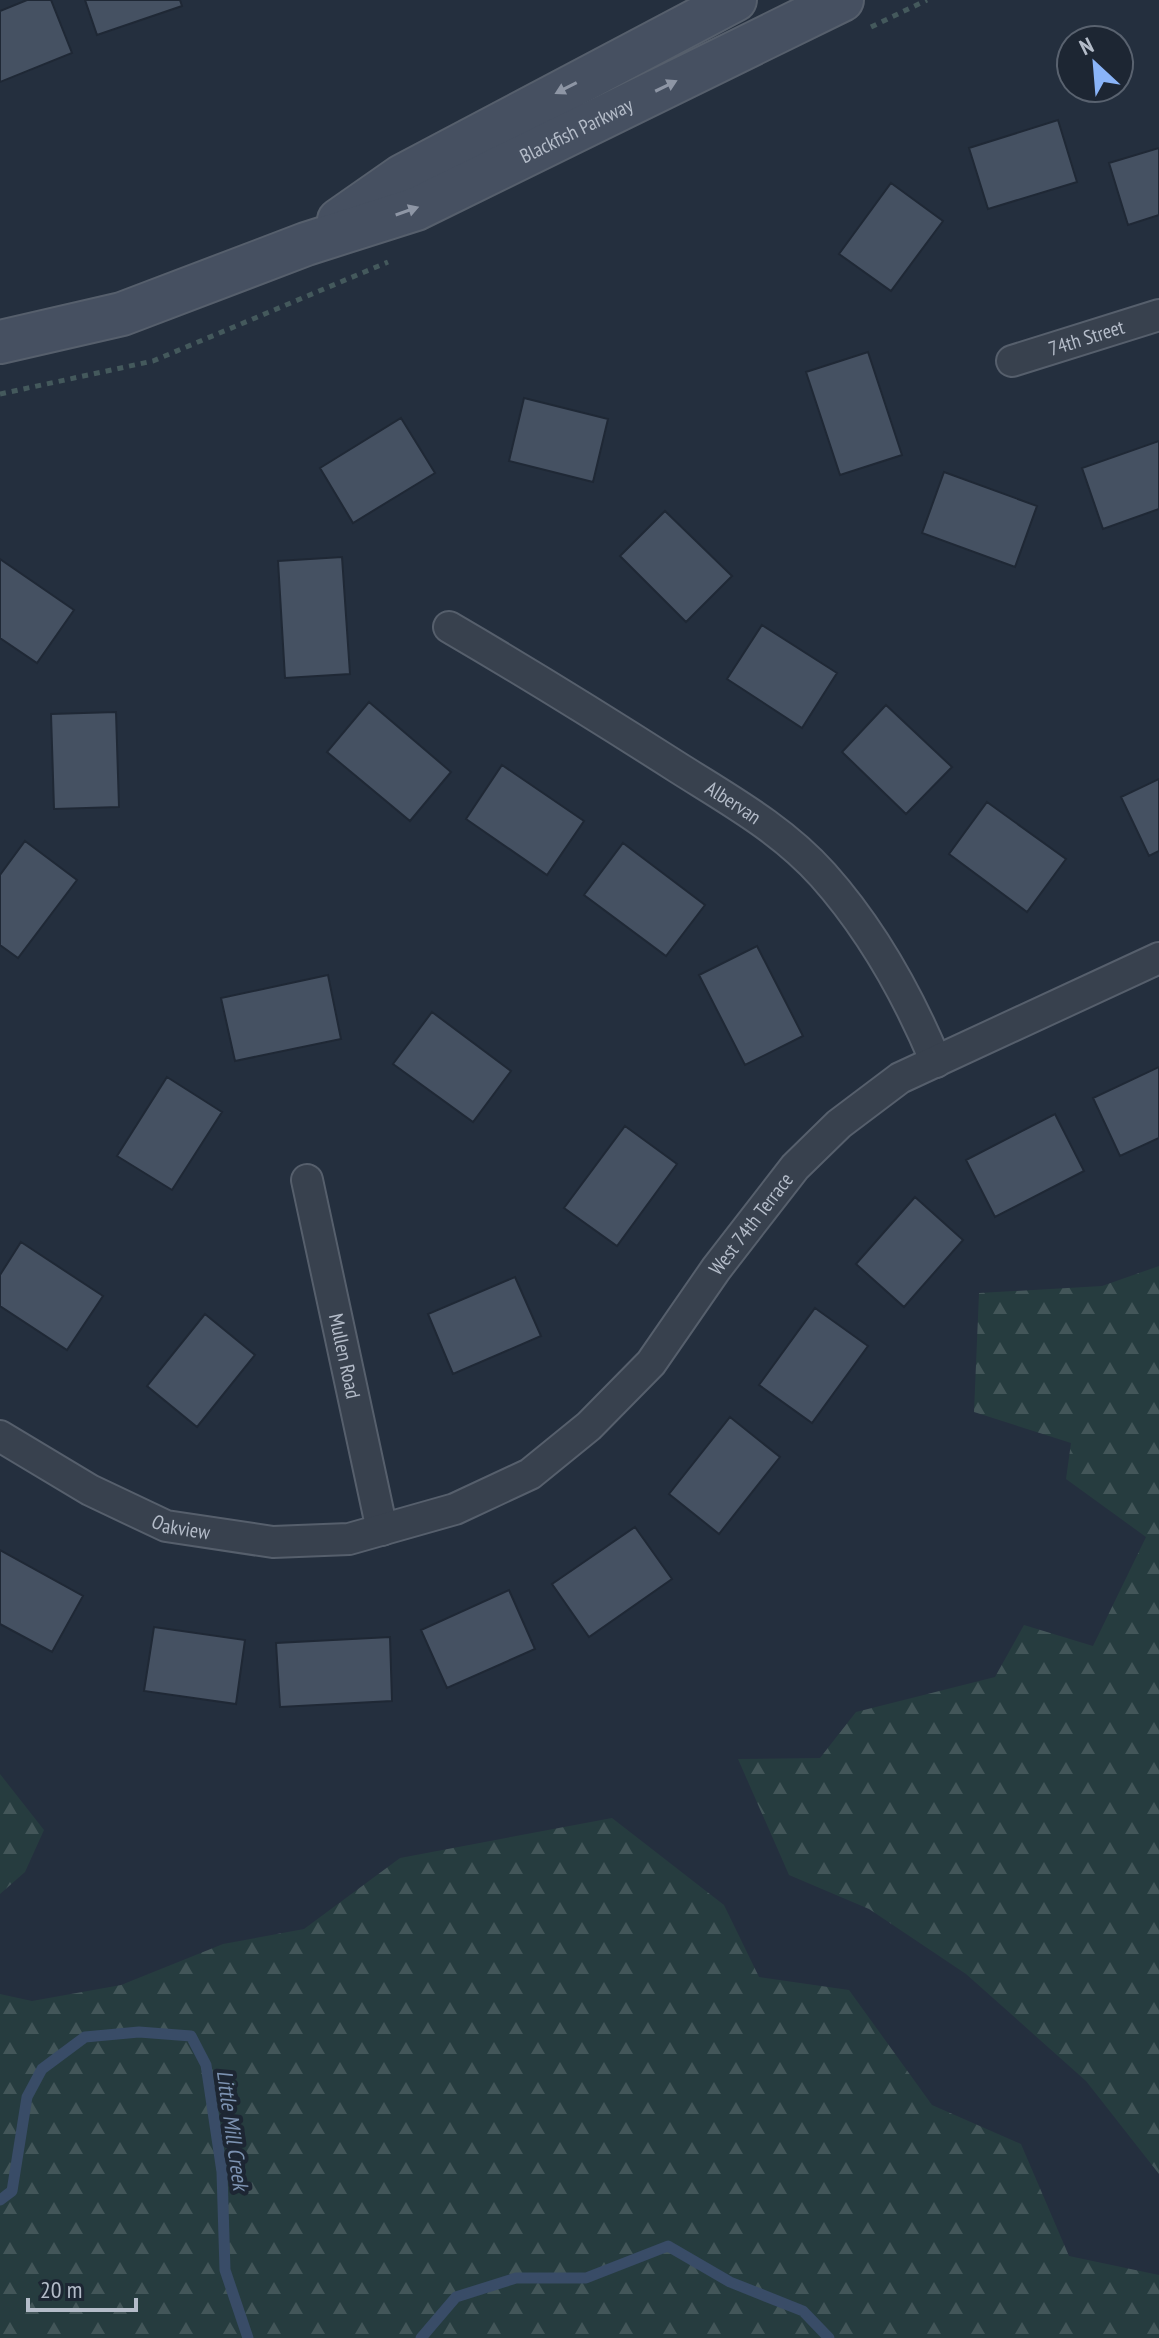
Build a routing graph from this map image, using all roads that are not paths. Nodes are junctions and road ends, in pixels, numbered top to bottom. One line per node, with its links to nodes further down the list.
1 (735, 0): 3 (main road, Blackfish Parkway, one-way to 3)
2 (842, 0): 3 (main road, Blackfish Parkway, one-way to 2)
3 (306, 244): 5 (main road, Blackfish Parkway)
4 (1159, 315): 6 (street, 74th Street)
5 (0, 342)
6 (1012, 361)
7 (449, 627): 9 (street, Albervan)
8 (1159, 958): 9 (street, West 74th Terrace)
9 (936, 1062): 12 (street, West 74th Terrace)
10 (307, 1180): 12 (street, Mullen Road)
11 (0, 1436): 12 (street, Oakview)
12 (382, 1530)

